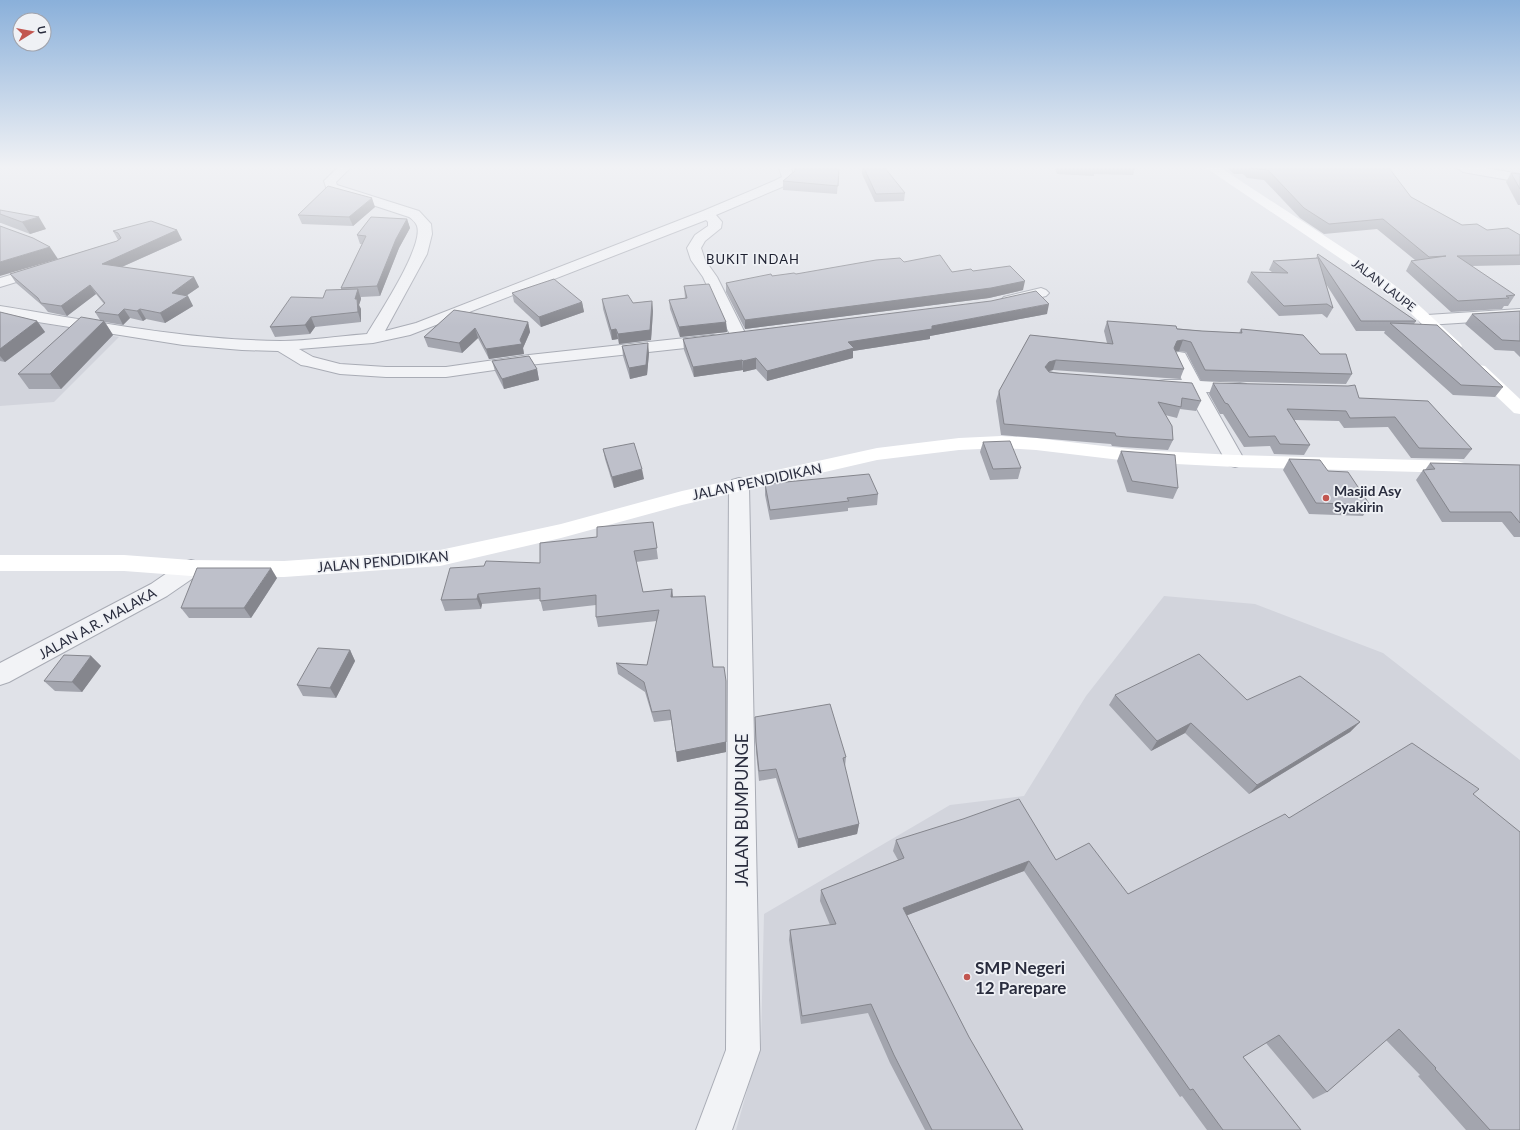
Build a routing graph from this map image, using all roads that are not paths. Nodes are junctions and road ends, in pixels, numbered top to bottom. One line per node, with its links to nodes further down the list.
1 (421, 221): 12 (street)
2 (691, 221): 12 (street)
3 (714, 221): 13 (street)
4 (1292, 221): 11 (street, JALAN LAUPE)
5 (51, 267): 6 (street)
6 (0, 283)
7 (1041, 293): 8 (street)
8 (996, 302)
9 (0, 311): 13 (street)
10 (1520, 314): 11 (street)
11 (1427, 320): 18 (street, JALAN LAUPE)
12 (374, 338): 13 (street)
13 (282, 346)
14 (1179, 357): 16 (street)
15 (1147, 384): 16 (street)
16 (1194, 387): 17 (street); 19 (street)
17 (1256, 388)
18 (1520, 410)
19 (1235, 461): 20 (street, JALAN PENDIDIKAN); 21 (street, JALAN PENDIDIKAN)
20 (1474, 467)
21 (739, 485): 23 (street, JALAN PENDIDIKAN); 25 (street, JALAN BUMPUNGE)
22 (0, 563): 23 (street, JALAN PENDIDIKAN)
23 (191, 568): 24 (street, JALAN A.R. MALAKA)
24 (0, 675)
25 (714, 1130)

